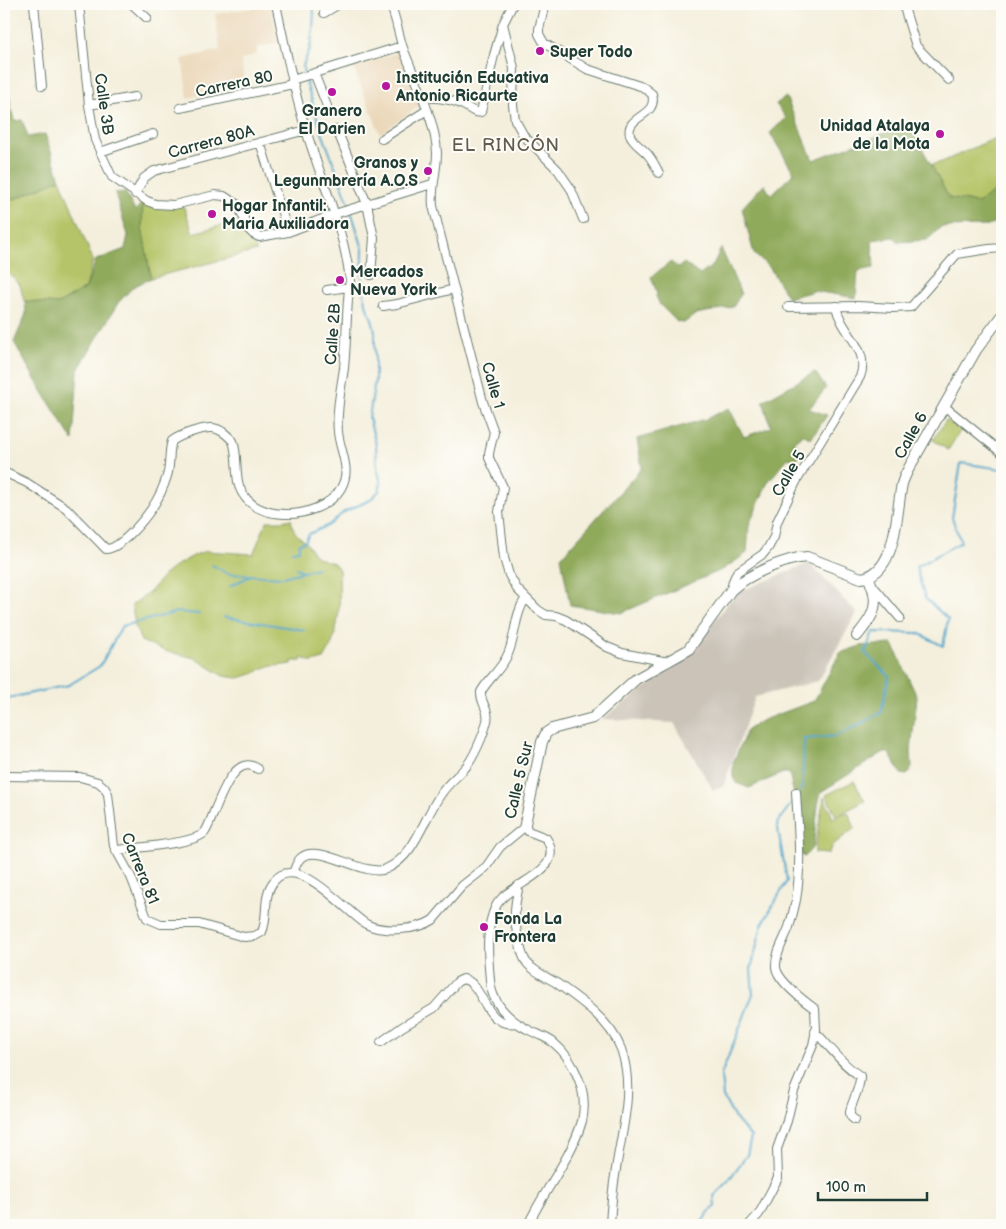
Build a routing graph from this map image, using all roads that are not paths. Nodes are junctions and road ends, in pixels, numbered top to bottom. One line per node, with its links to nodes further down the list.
1 (34, 4): 17 (street)
2 (79, 4): 20 (street, Calle 3B)
3 (132, 4): 11 (street)
4 (276, 4): 16 (street, Calle 2B)
5 (339, 4): 10 (street)
6 (390, 4): 13 (street, Calle 1)
7 (513, 4): 12 (street)
8 (545, 4): 30 (street)
9 (903, 4): 15 (street)
10 (324, 13)
11 (147, 18)
12 (503, 24): 19 (street); 35 (street)
13 (402, 46): 14 (street, Carrera 80); 19 (street, Calle 1)
14 (312, 74): 16 (street, Carrera 80); 21 (street)
15 (949, 80)
16 (295, 81): 22 (street, Carrera 80); 24 (street, Calle 2B)
17 (42, 86)
18 (135, 96): 20 (street)
19 (423, 98): 23 (street, Calle 1)
20 (89, 105): 29 (street, Calle 3B)
21 (327, 106)
22 (180, 108)
23 (427, 110): 27 (street); 31 (street, Calle 1)
24 (306, 130): 28 (street, Carrera 80A); 34 (street, Calle 2B)
25 (337, 130): 33 (street)
26 (153, 134): 29 (street)
27 (382, 139)
28 (260, 142): 32 (street, Carrera 80A); 36 (street)
29 (100, 152): 32 (street, Calle 3B)
30 (659, 173)
31 (432, 184): 33 (street); 40 (street, Calle 1)
32 (135, 194): 36 (street, Calle 3B)
33 (367, 204): 34 (street); 38 (street)
34 (335, 214): 36 (street); 39 (street, Calle 2B)
35 (583, 219)
36 (288, 232)
37 (1002, 248): 43 (street)
38 (371, 275)
39 (349, 287): 41 (street); 48 (street, Calle 2B)
40 (454, 288): 42 (street); 51 (street, Calle 1)
41 (327, 290)
42 (383, 306)
43 (836, 306): 44 (street); 50 (street, Calle 5)
44 (788, 307)
45 (1002, 315): 46 (street, Calle 6)
46 (944, 406): 47 (street); 49 (street, Calle 6)
47 (1002, 453)
48 (4, 472)
49 (869, 580): 50 (street); 52 (street); 53 (street)
50 (731, 590): 54 (street, Calle 5 Sur)
51 (524, 599): 54 (street, Calle 1); 60 (street)
52 (900, 618)
53 (857, 636)
54 (668, 662): 58 (street, Calle 5 Sur)
55 (258, 769): 59 (street)
56 (4, 776): 59 (street, Carrera 81)
57 (796, 792): 63 (street)
58 (525, 824): 60 (street, Calle 5 Sur); 61 (street)
59 (116, 850): 60 (street, Carrera 81)
60 (293, 873)
61 (519, 886): 62 (street); 67 (street)
62 (517, 1023): 64 (street); 66 (street)
63 (815, 1032): 65 (street); 68 (street)
64 (381, 1042)
65 (855, 1120)
66 (528, 1225)
67 (610, 1225)
68 (749, 1225)

